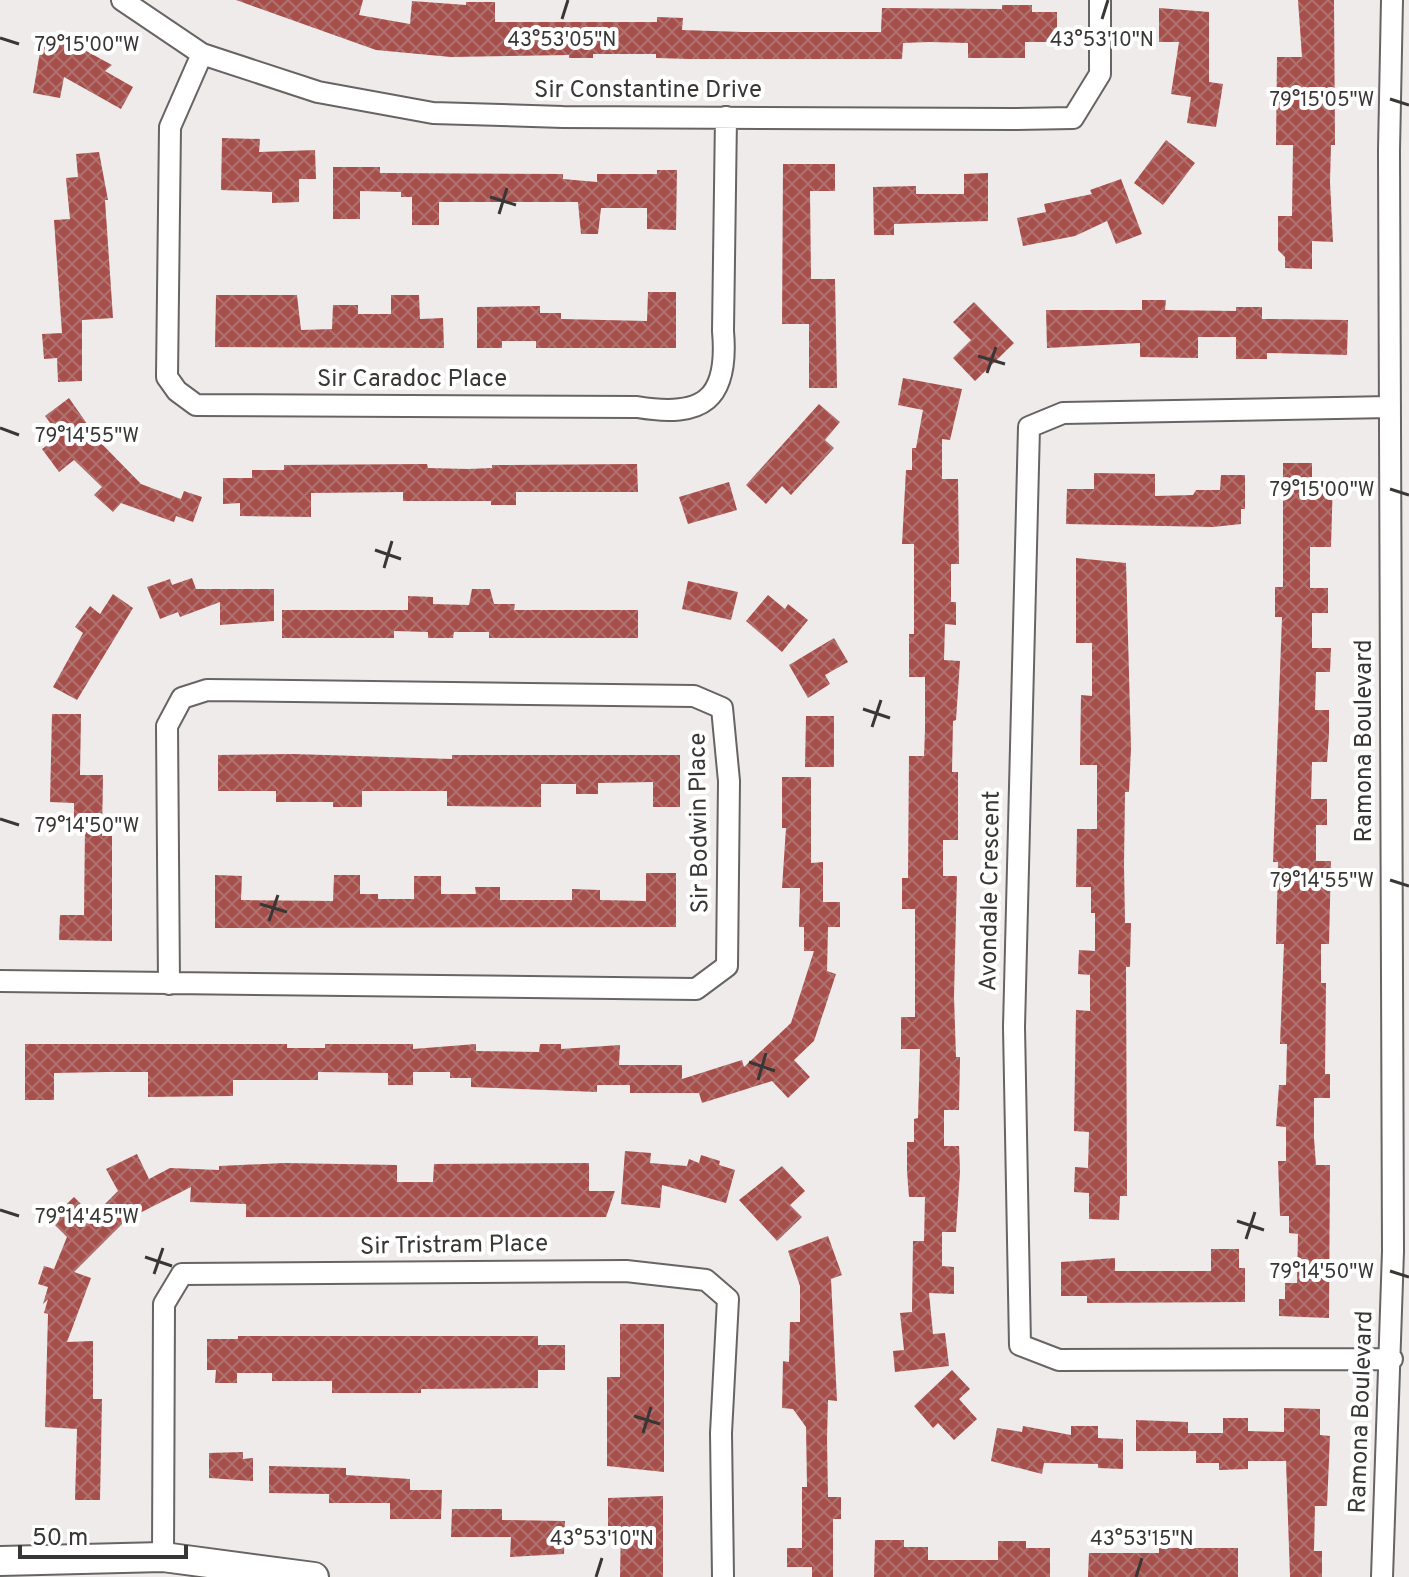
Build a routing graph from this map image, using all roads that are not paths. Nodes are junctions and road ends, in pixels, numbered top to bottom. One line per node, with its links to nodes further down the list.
1 (122, 0): 4 (street, Sir Constantine Drive)
2 (1100, 0): 5 (street, Sir Constantine Drive)
3 (1392, 0): 6 (street, Ramona Boulevard)
4 (202, 54): 5 (street, Sir Constantine Drive); 5 (street, Sir Caradoc Place)
5 (726, 117)
6 (1390, 407): 9 (street, Ramona Boulevard); 9 (street, Avondale Crescent)
7 (0, 981): 8 (street, Sir Bodwin Place)
8 (169, 984): 8 (street, Sir Bodwin Place)
9 (1392, 1359): 14 (street, Ramona Boulevard)
10 (163, 1557): 11 (street); 12 (street); 13 (street, Sir Tristram Place)
11 (0, 1561)
12 (314, 1577)
13 (723, 1577)
14 (1382, 1577)

